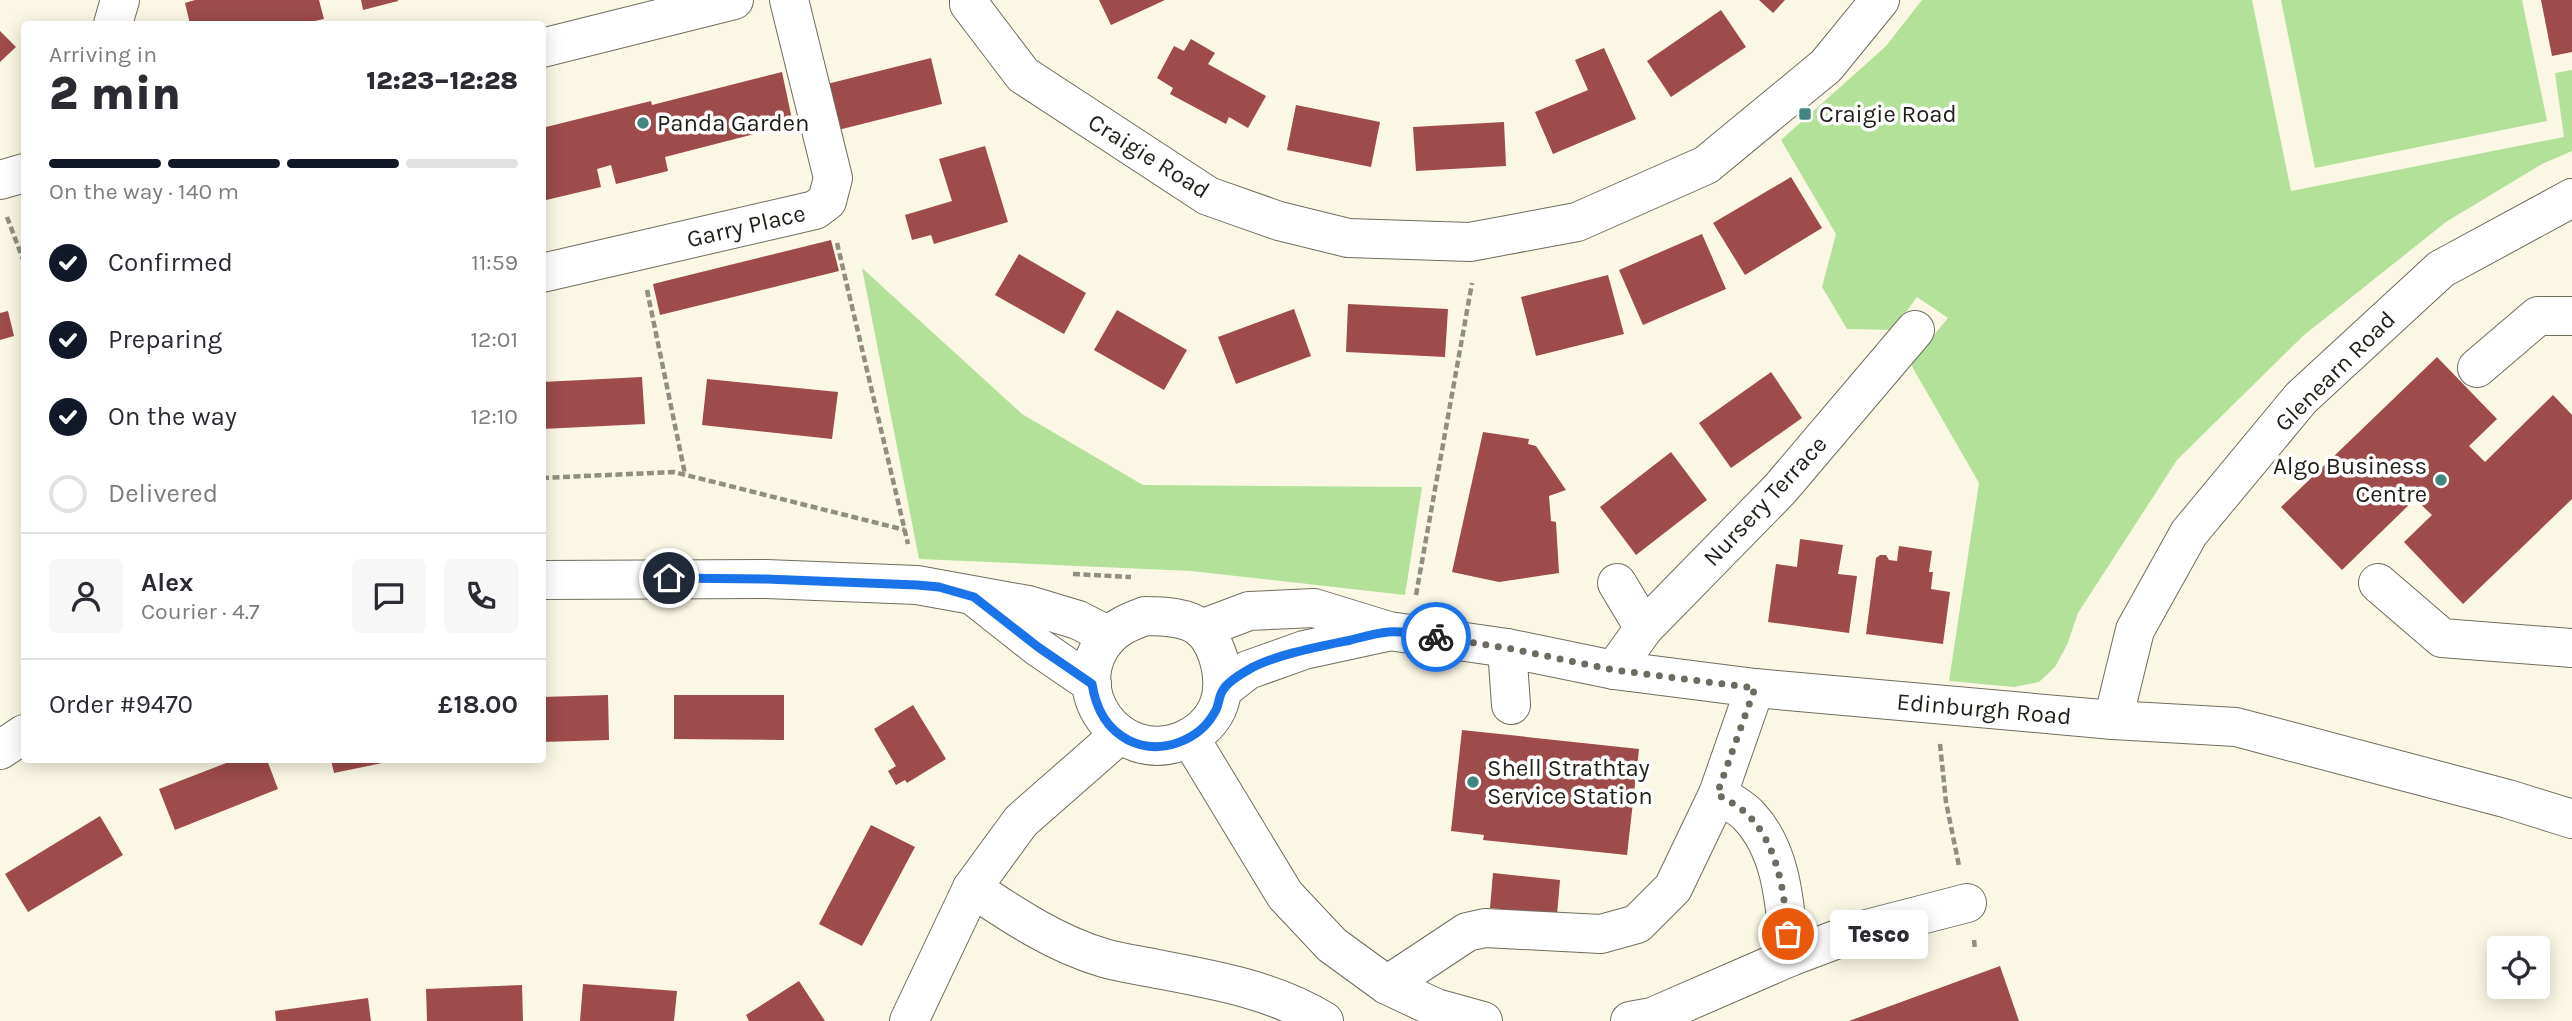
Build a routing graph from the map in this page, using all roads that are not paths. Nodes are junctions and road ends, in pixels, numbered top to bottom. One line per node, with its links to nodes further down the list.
1 (120, 0): 6 (street)
2 (734, 0): 7 (street)
3 (789, 0): 11 (street, Garry Place)
4 (969, 0): 5 (street, Craigie Road)
5 (1880, 0)
6 (114, 21)
7 (546, 47)
8 (21, 176): 9 (street)
9 (2, 195)
10 (2572, 198): 30 (street, Glenearn Road)
11 (546, 273)
12 (2572, 316): 14 (street)
13 (1915, 330): 19 (street, Nursery Terrace)
14 (2477, 368)
15 (546, 580): 18 (street)
16 (1617, 583): 19 (street)
17 (2378, 583): 24 (street)
18 (974, 597): 22 (street); 26 (street)
19 (1644, 628): 25 (street, Nursery Terrace)
20 (1201, 629): 21 (street, Edinburgh Road); 22 (street); 28 (street)
21 (1400, 633): 23 (street, Edinburgh Road); 28 (street, Edinburgh Road)
22 (1109, 636): 26 (street)
23 (1507, 648): 25 (street, Edinburgh Road); 29 (street)
24 (2572, 649)
25 (1614, 670): 27 (street, Edinburgh Road)
26 (1092, 684): 31 (street)
27 (1755, 688): 30 (street, Edinburgh Road); 35 (street)
28 (1222, 690): 33 (street)
29 (1511, 705)
30 (2113, 720): 36 (street, Edinburgh Road)
31 (1119, 735): 33 (street); 37 (street)
32 (21, 736): 34 (street)
33 (1190, 738): 40 (street)
34 (0, 750)
35 (1717, 794): 39 (street); 40 (street)
36 (2572, 819)
37 (972, 888): 41 (street); 42 (street)
38 (1967, 903): 39 (street)
39 (1790, 957): 44 (street)
40 (1387, 985): 43 (street)
41 (909, 1021)
42 (1324, 1021)
43 (1482, 1021)
44 (1630, 1021)

